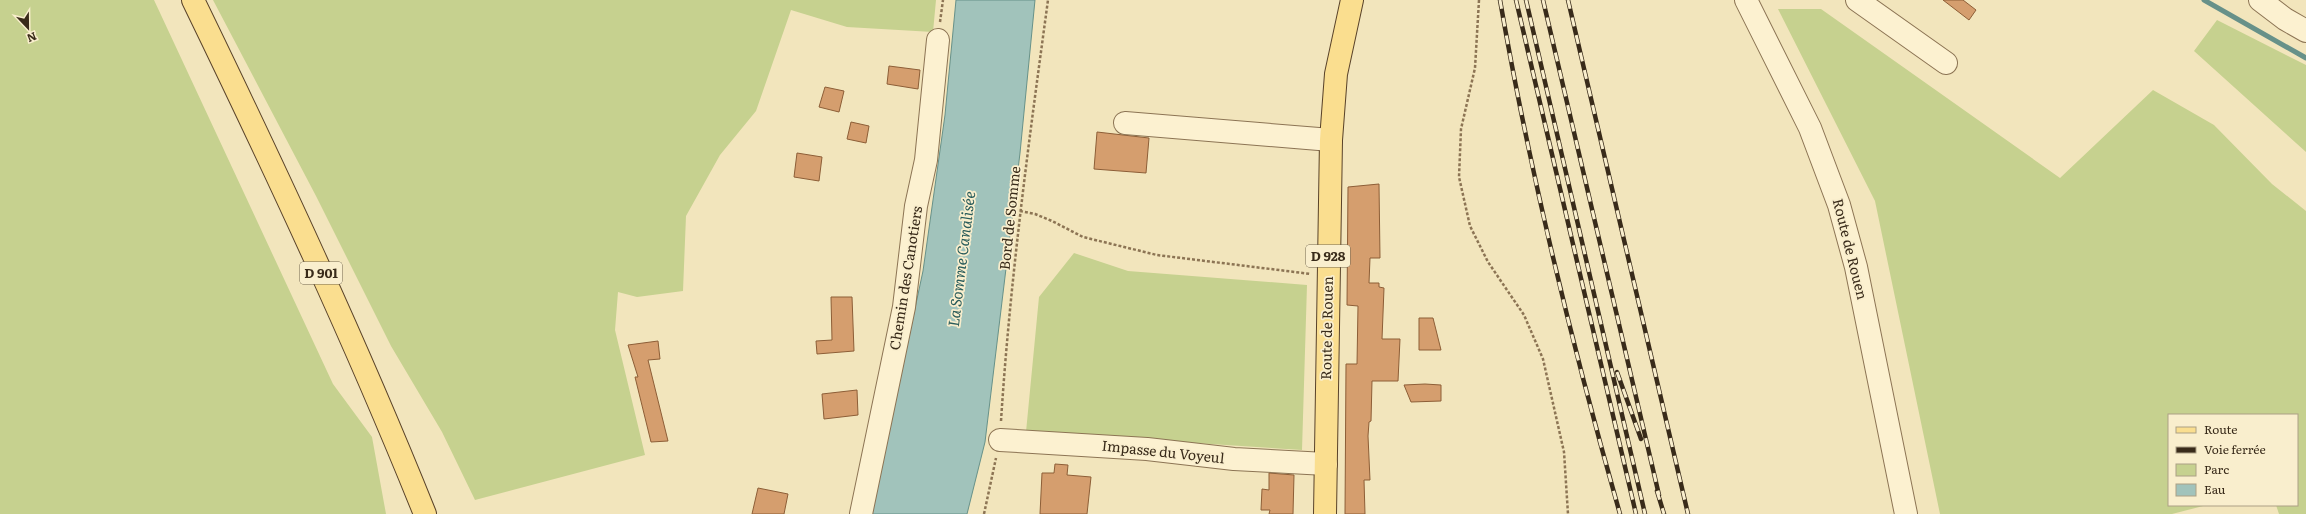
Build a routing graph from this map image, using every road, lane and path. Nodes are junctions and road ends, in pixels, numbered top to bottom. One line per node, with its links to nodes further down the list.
1 (193, 0): 17 (main road, D 901)
2 (1048, 0): 13 (path, Bord de Somme)
3 (1352, 0): 12 (main road, Route de Rouen / D 928)
4 (1479, 0): 21 (path)
5 (1747, 0): 22 (street, Route de Rouen)
6 (1858, 0): 10 (street)
7 (2260, 0): 8 (street)
8 (2306, 31)
9 (938, 40): 18 (street, Chemin des Canotiers)
10 (1946, 63)
11 (1126, 122): 12 (street)
12 (1331, 140): 14 (main road, Route de Rouen / D 928)
13 (1020, 212): 14 (path); 15 (path, Bord de Somme)
14 (1328, 276): 16 (main road, Route de Rouen / D 928)
15 (1000, 440): 16 (street, Impasse du Voyeul); 19 (path, Bord de Somme)
16 (1326, 464): 20 (main road, Route de Rouen / D 928)
17 (425, 514)
18 (861, 514)
19 (984, 514)
20 (1325, 514)
21 (1568, 514)
22 (1906, 514)

